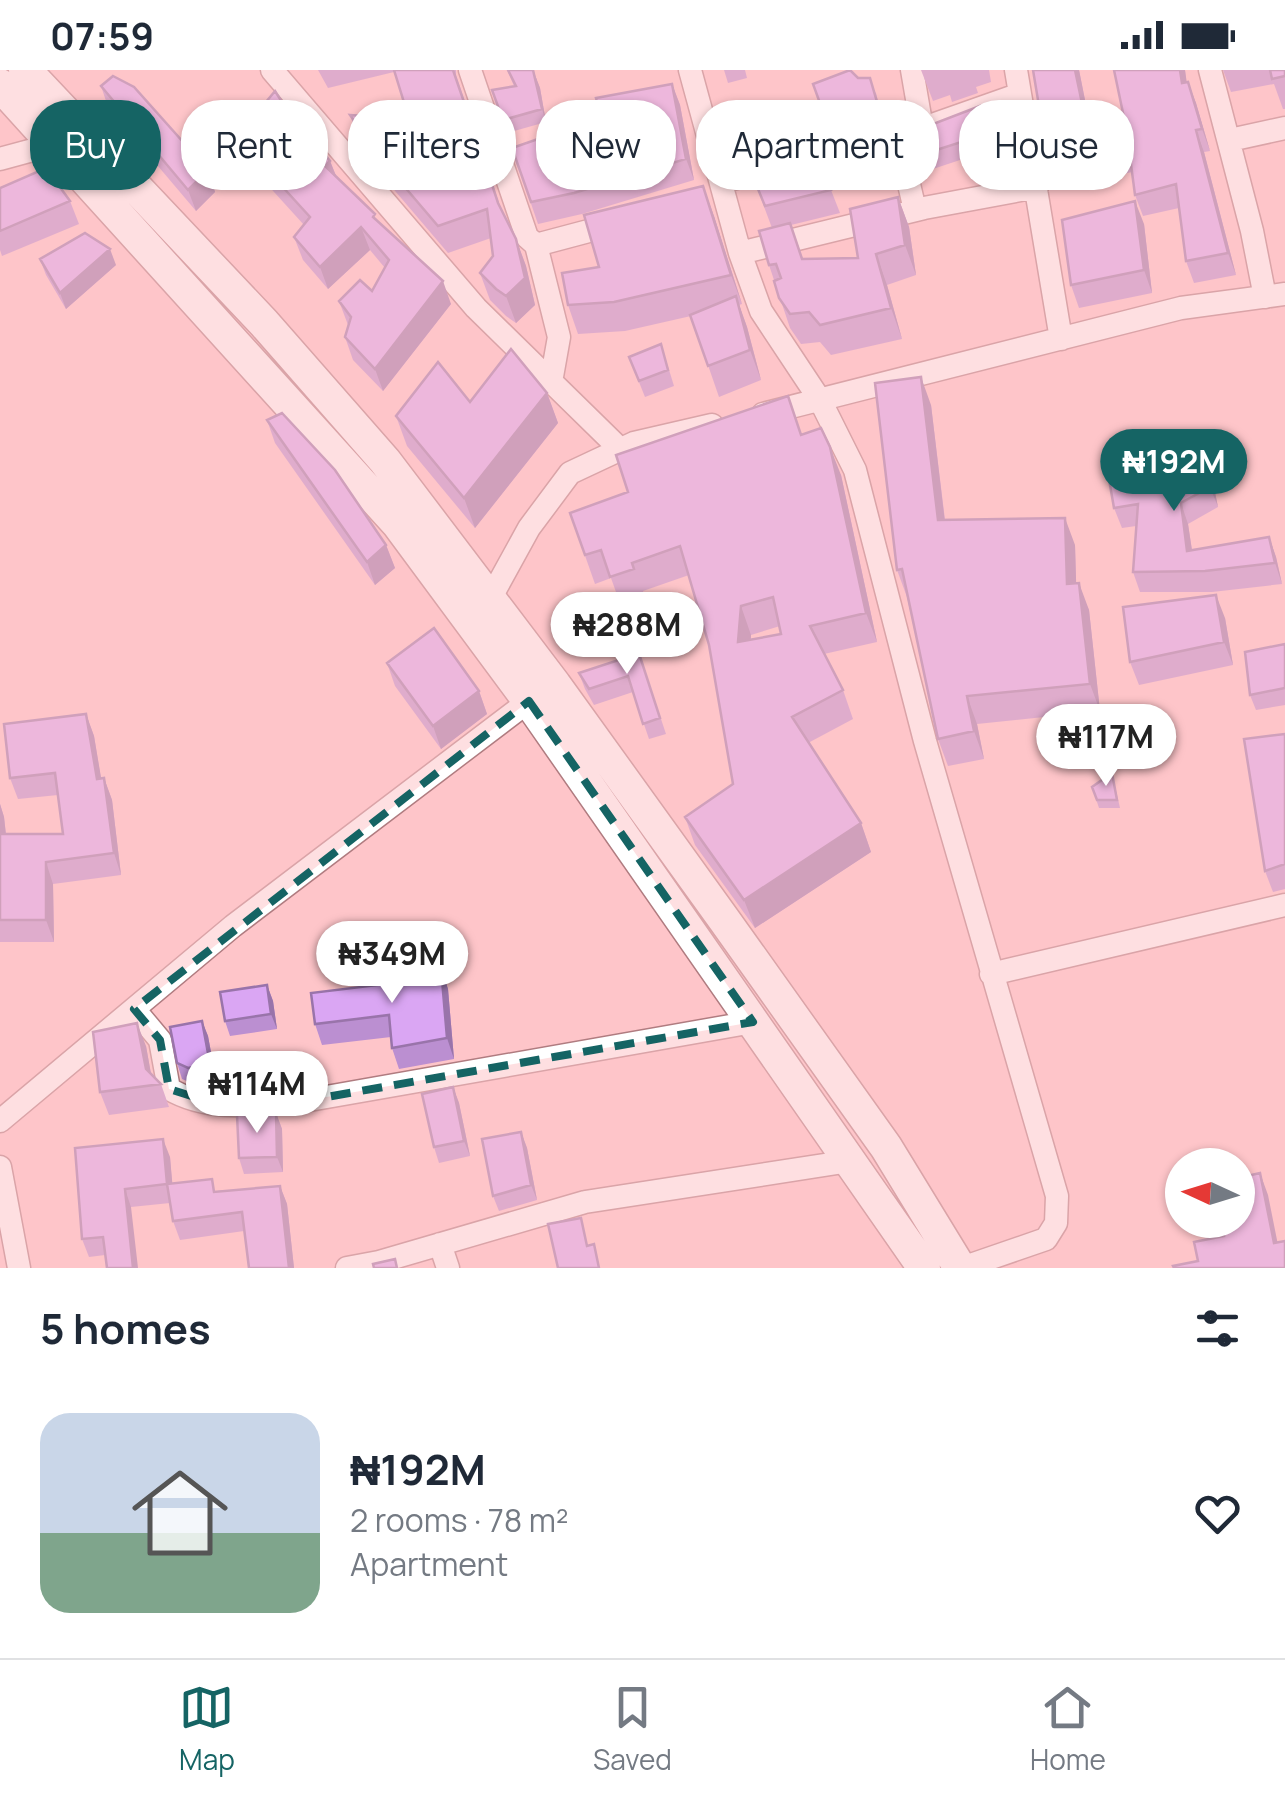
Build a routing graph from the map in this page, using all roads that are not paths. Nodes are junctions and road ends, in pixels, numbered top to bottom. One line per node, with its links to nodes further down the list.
1 (26, 70): 33 (main road)
2 (272, 70): 30 (street)
3 (470, 70): 26 (street)
4 (690, 70): 23 (street)
5 (912, 70): 10 (street)
6 (1016, 70): 9 (street)
7 (1210, 70): 15 (street)
8 (0, 84): 12 (main road)
9 (1020, 94): 11 (street); 13 (street)
10 (917, 100)
11 (1021, 100)
12 (30, 117)
13 (939, 122)
14 (1285, 128): 15 (street)
15 (1230, 140): 28 (street)
16 (30, 151): 17 (street)
17 (0, 159)
18 (96, 190): 34 (main road)
19 (731, 190): 23 (street)
20 (910, 190): 24 (street)
21 (1017, 190): 24 (street)
22 (1038, 190): 29 (street)
23 (718, 194): 27 (street)
24 (915, 210): 27 (street)
25 (639, 218): 26 (street)
26 (536, 245): 30 (street)
27 (740, 253): 31 (street)
28 (1275, 295): 29 (street)
29 (1061, 339): 31 (street)
30 (551, 382): 32 (street)
31 (820, 400): 32 (street); 36 (street)
32 (620, 449): 33 (street)
33 (490, 599): 47 (main road)
34 (529, 701): 37 (street); 38 (main road)
35 (1285, 904): 36 (street)
36 (990, 974): 47 (street)
37 (134, 1009): 38 (street); 39 (street)
38 (753, 1022): 40 (main road)
39 (0, 1121)
40 (850, 1161): 42 (street); 46 (main road)
41 (0, 1168): 43 (street)
42 (440, 1244): 44 (street); 45 (street)
43 (19, 1268)
44 (347, 1268)
45 (448, 1268)
46 (924, 1268)
47 (961, 1268)

